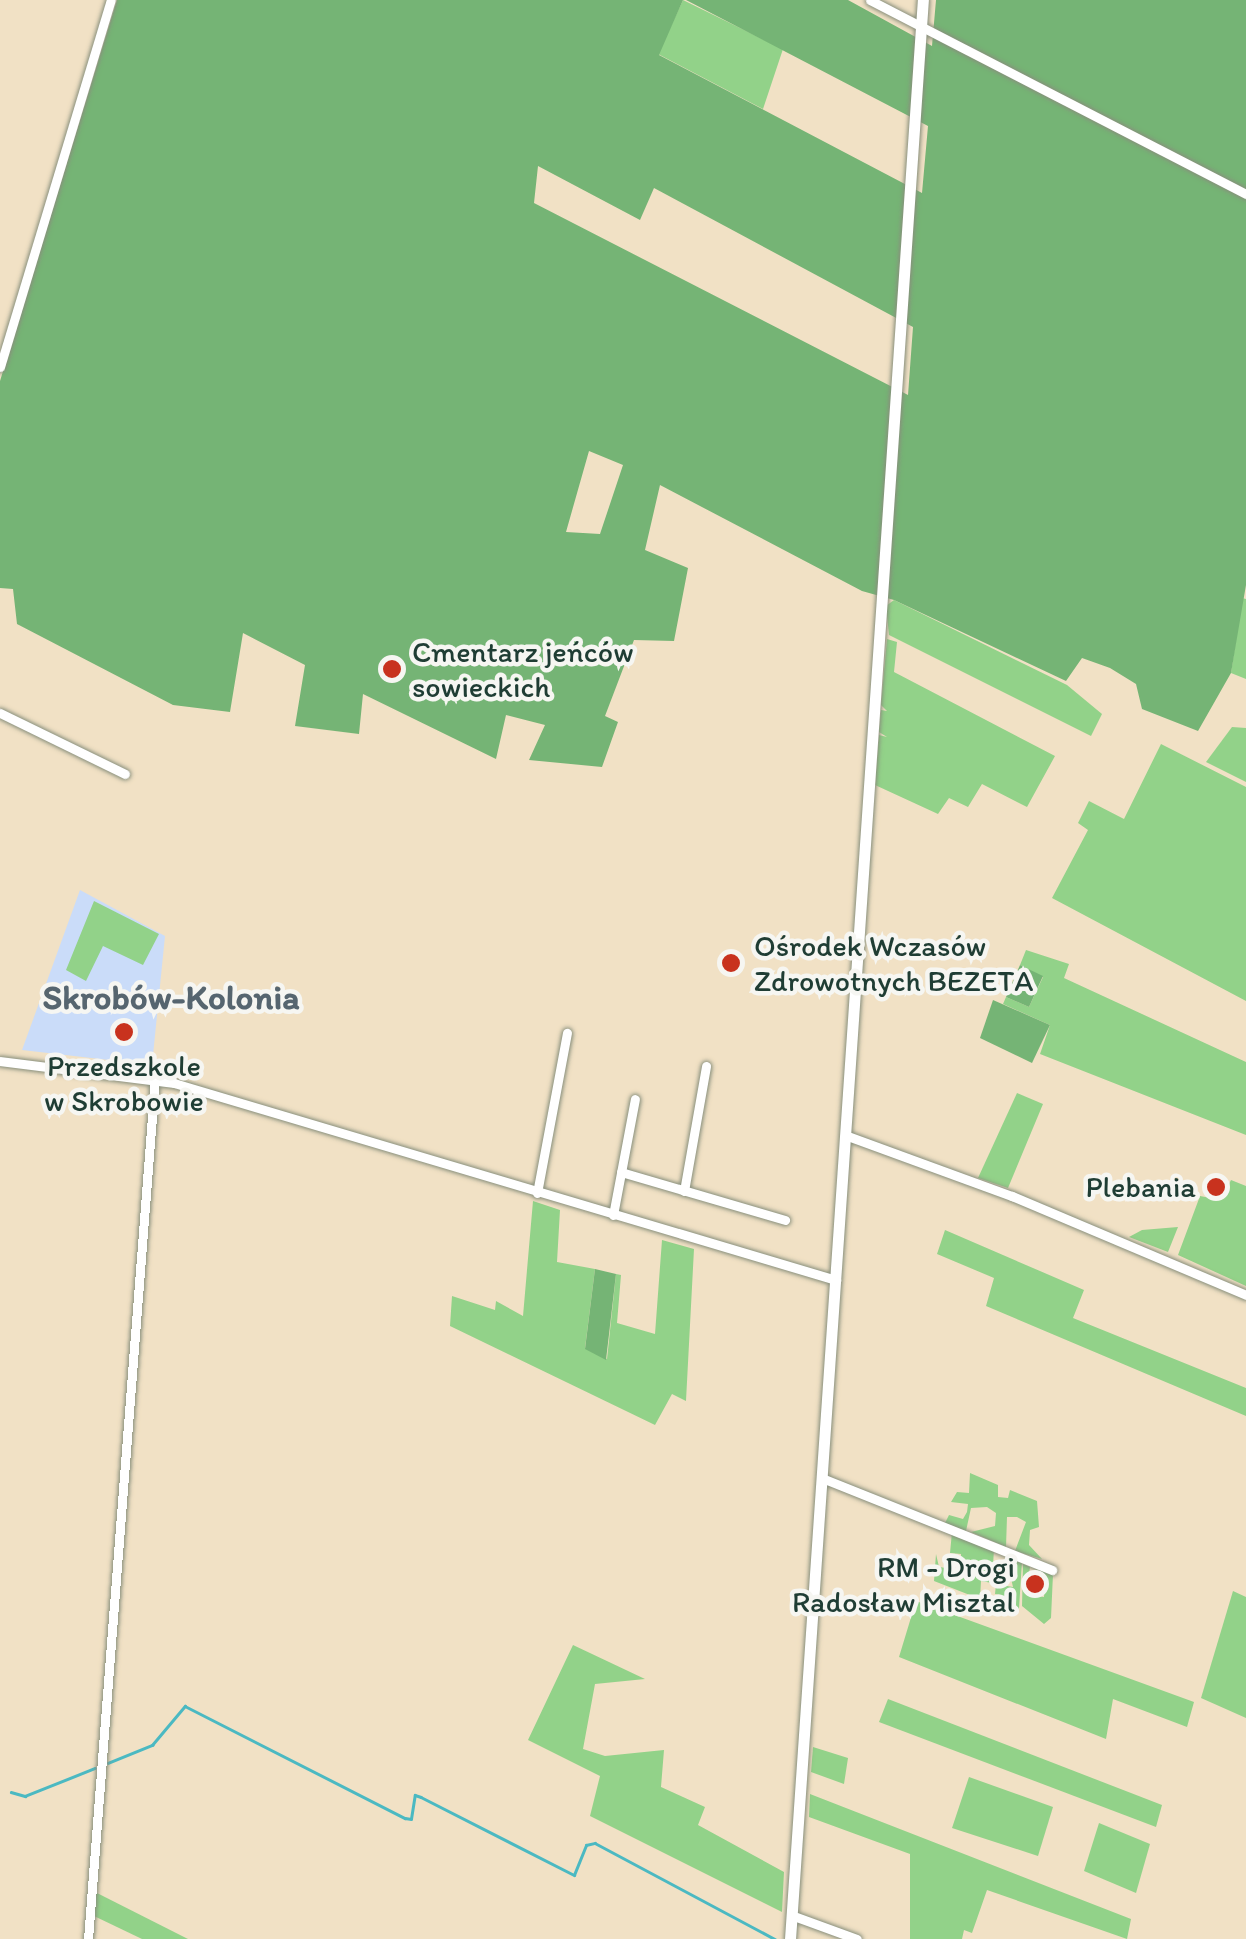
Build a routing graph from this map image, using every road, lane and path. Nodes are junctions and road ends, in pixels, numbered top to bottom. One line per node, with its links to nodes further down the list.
1 (110, 0): 6 (street)
2 (870, 0): 4 (street)
3 (923, 0): 4 (main road)
4 (922, 26): 5 (street); 14 (main road)
5 (1246, 194)
6 (0, 367)
7 (0, 712): 8 (street)
8 (125, 774)
9 (566, 1033): 17 (street)
10 (0, 1061): 12 (street)
11 (706, 1066): 16 (street)
12 (155, 1078): 17 (street); 25 (street)
13 (635, 1099): 15 (street)
14 (845, 1135): 20 (main road); 21 (street)
15 (620, 1172): 16 (street); 18 (street)
16 (684, 1191): 19 (street)
17 (538, 1193): 18 (street)
18 (613, 1216): 20 (street)
19 (785, 1220)
20 (836, 1280): 22 (main road)
21 (1246, 1295)
22 (822, 1478): 23 (street); 24 (main road)
23 (1052, 1570)
24 (791, 1915): 26 (main road); 27 (street)
25 (88, 1939)
26 (790, 1939)
27 (857, 1939)

